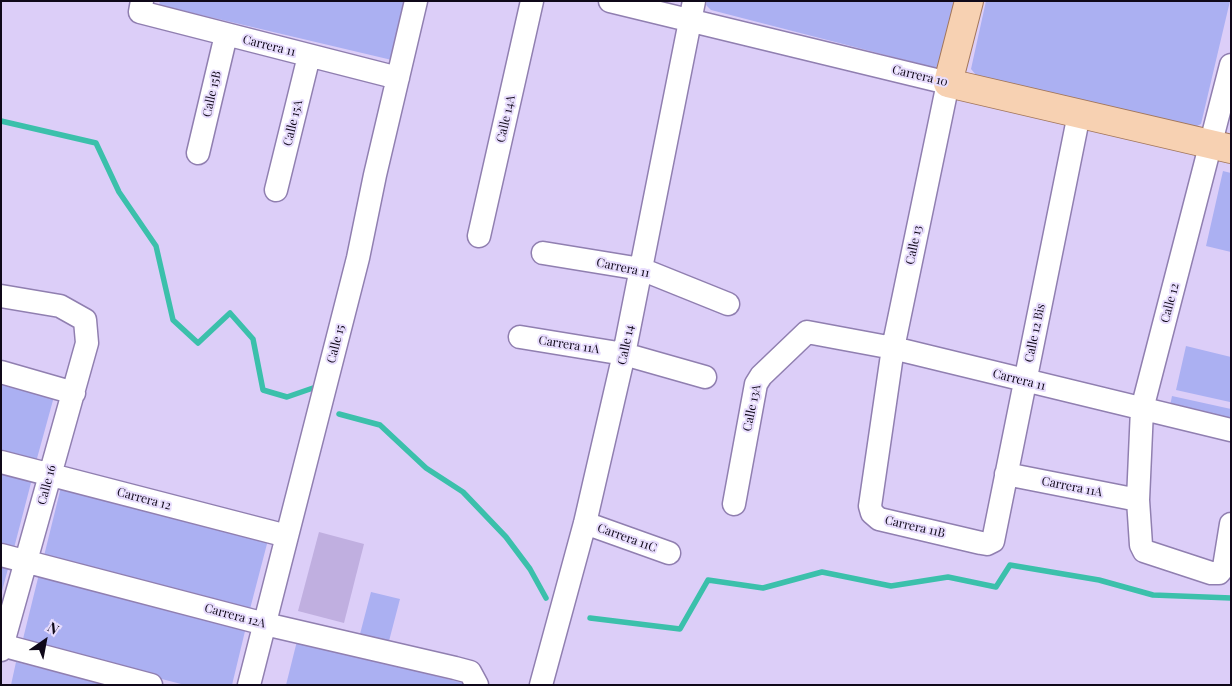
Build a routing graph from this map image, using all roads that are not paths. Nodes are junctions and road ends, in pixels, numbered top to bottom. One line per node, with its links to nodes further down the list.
1 (416, 1): 10 (street, Calle 15)
2 (532, 1): 16 (street, Calle 14A)
3 (610, 1): 6 (street, Carrera 10)
4 (969, 1): 11 (main road, Calle 13)
5 (141, 7): 7 (street, Carrera 11)
6 (692, 11): 11 (street, Carrera 10); 18 (street, Calle 14)
7 (226, 35): 8 (street, Carrera 11); 14 (street, Calle 15B)
8 (309, 56): 10 (street, Carrera 11); 15 (street, Calle 15A)
9 (1231, 65): 13 (street, Calle 12)
10 (398, 78): 39 (street, Calle 15)
11 (948, 83): 12 (main road, Carrera 10); 23 (street, Calle 13)
12 (1079, 114): 13 (main road, Carrera 10); 27 (street, Calle 12 Bis)
13 (1221, 147): 29 (street, Calle 12)
14 (198, 153)
15 (276, 190)
16 (479, 236)
17 (543, 253): 18 (street, Carrera 11)
18 (642, 269): 20 (street, Carrera 11); 24 (street, Calle 14)
19 (1, 296): 28 (street, Calle 16)
20 (728, 304)
21 (807, 332): 23 (street, Carrera 11); 36 (street, Calle 13A)
22 (520, 337): 24 (street, Carrera 11A)
23 (893, 348): 27 (street, Carrera 11); 34 (street, Calle 13)
24 (624, 354): 26 (street, Carrera 11A); 37 (street, Calle 14)
25 (1, 372): 28 (street)
26 (706, 377)
27 (1025, 381): 29 (street, Carrera 11); 33 (street, Calle 12 Bis)
28 (74, 393): 32 (street, Calle 16)
29 (1142, 409): 30 (street, Carrera 11); 35 (street, Calle 12)
30 (1231, 430)
31 (1, 462): 32 (street, Carrera 12)
32 (50, 474): 39 (street, Carrera 12); 43 (street, Calle 16)
33 (1006, 474): 35 (street, Carrera 11A); 40 (street, Calle 12 Bis)
34 (873, 492): 40 (street, Carrera 11B)
35 (1138, 500): 38 (street, Calle 12)
36 (734, 504)
37 (585, 522): 41 (street, Carrera 11C); 49 (street, Calle 14)
38 (1231, 524)
39 (287, 536): 44 (street, Calle 15)
40 (981, 543)
41 (668, 553)
42 (1, 555): 43 (street, Carrera 12A)
43 (27, 561): 44 (street, Carrera 12A); 45 (street, Calle 16)
44 (265, 624): 46 (street, Carrera 12A); 48 (street, Calle 15)
45 (2, 647): 47 (street)
46 (474, 678)
47 (151, 685)
48 (248, 685)
49 (542, 685)

